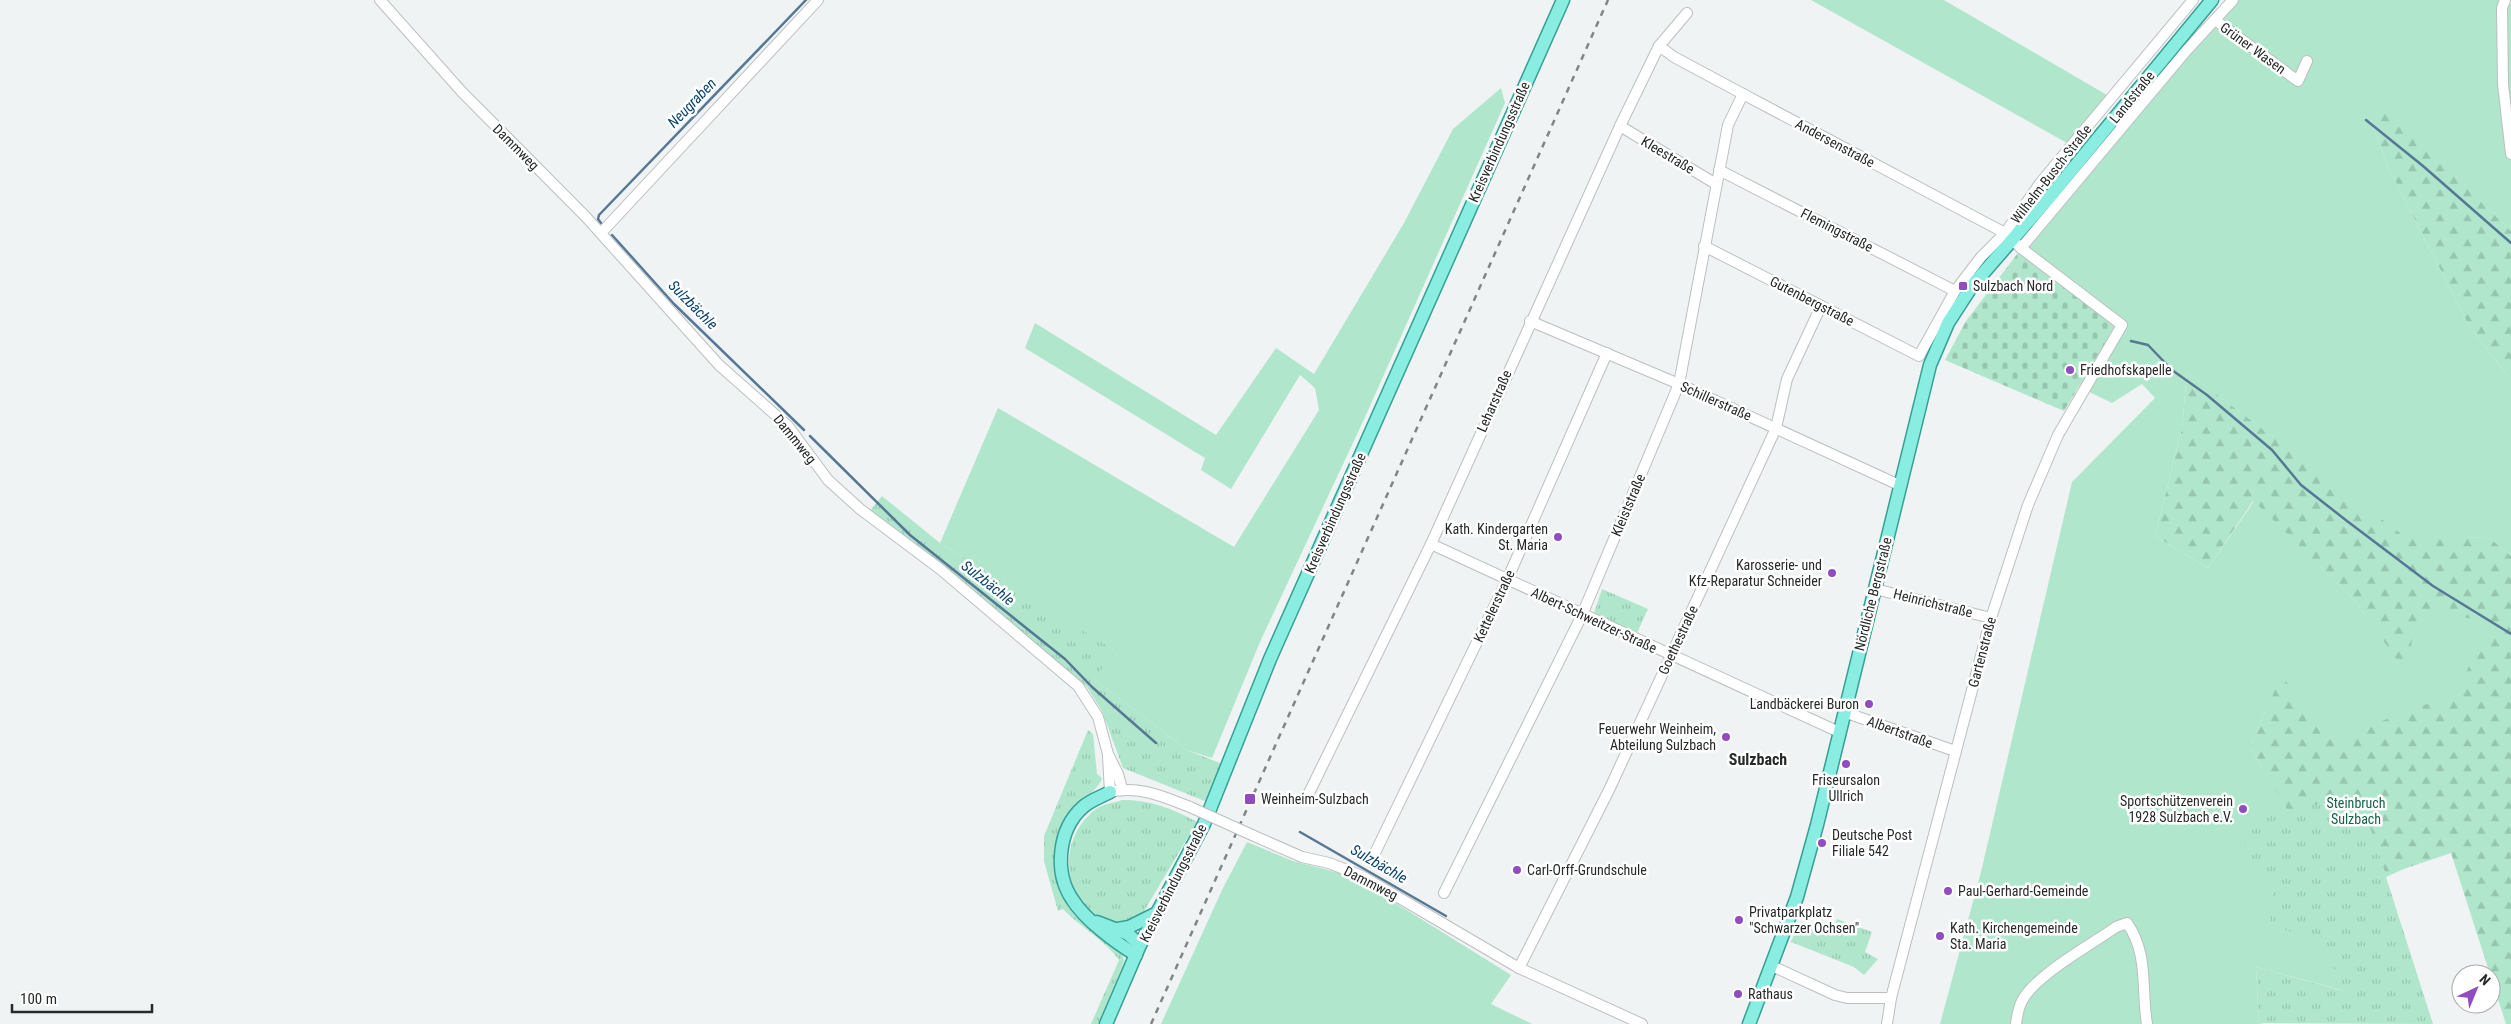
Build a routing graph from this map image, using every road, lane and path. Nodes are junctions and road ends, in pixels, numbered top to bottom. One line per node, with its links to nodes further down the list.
1 (380, 0): 18 (street, Dammweg)
2 (818, 0): 18 (street)
3 (1563, 0): 42 (main road, Kreisverbindungsstraße)
4 (2193, 0): 19 (street, Wilhelm-Busch-Straße)
5 (2212, 0): 17 (main road, Landstraße)
6 (2233, 0): 9 (street, Grüner Wasen)
7 (2505, 0): 14 (street)
8 (1686, 13): 10 (street, Leharstraße)
9 (2215, 20): 11 (street, Grüner Wasen); 19 (street, Grüner Wasen)
10 (1659, 46): 12 (street, Andersenstraße); 13 (street, Leharstraße)
11 (2307, 61)
12 (1743, 94): 15 (street, Kleiststraße); 19 (street, Andersenstraße)
13 (1620, 126): 16 (street, Kleestraße); 23 (street, Leharstraße)
14 (2511, 154)
15 (1719, 170): 16 (street, Kleiststraße); 21 (street, Flemingstraße)
16 (1716, 184): 20 (street, Kleiststraße)
17 (2052, 194): 19 (main road, Nördliche Bergstraße)
18 (601, 233): 38 (street, Dammweg)
19 (2013, 240): 21 (street); 24 (street, Andersenstraße); 28 (main road, Nördliche Bergstraße)
20 (1704, 246): 22 (street, Gutenbergstraße); 26 (street, Kleiststraße)
21 (1955, 291): 22 (street, Gutenbergstraße)
22 (1821, 306): 27 (street, Goethestraße)
23 (1530, 321): 25 (street, Schillerstraße); 29 (street, Leharstraße)
24 (2122, 326): 33 (street, Gartenstraße)
25 (1607, 353): 26 (street, Schillerstraße); 30 (street, Kettelerstraße)
26 (1679, 384): 27 (street, Schillerstraße); 32 (street, Kleiststraße)
27 (1776, 428): 28 (street, Schillerstraße); 34 (street, Goethestraße)
28 (1899, 485): 31 (main road, Nördliche Bergstraße)
29 (1431, 544): 30 (street, Albert-Schweitzer-Straße); 39 (street, Leharstraße)
30 (1507, 580): 32 (street, Albert-Schweitzer-Straße); 40 (street, Kettelerstraße)
31 (1875, 589): 33 (street, Heinrichstraße); 35 (main road, Nördliche Bergstraße)
32 (1582, 615): 34 (street, Albert-Schweitzer-Straße); 41 (street, Kleiststraße)
33 (1991, 618): 37 (street, Gartenstraße)
34 (1670, 655): 36 (street, Albert-Schweitzer-Straße); 47 (street, Goethestraße)
35 (1844, 712): 36 (main road, Nördliche Bergstraße); 37 (street, Albertstraße)
36 (1839, 732): 46 (main road, Nördliche Bergstraße)
37 (1955, 751): 48 (street, Gartenstraße)
38 (1116, 791): 43 (main road); 47 (street, Dammweg, bridge)
39 (1309, 793)
40 (1374, 855)
41 (1444, 893)
42 (1157, 913): 44 (main road); 45 (main road, Kreisverbindungsstraße)
43 (1091, 919): 44 (main road); 45 (main road)
44 (1118, 929): 45 (main road)
45 (1138, 950): 49 (main road, Kreisverbindungsstraße)
46 (1772, 966): 48 (street); 51 (main road, Nördliche Bergstraße)
47 (1519, 968): 50 (street, Dammweg)
48 (1891, 998): 52 (street, Gartenstraße)
49 (1106, 1024)
50 (1642, 1024)
51 (1749, 1024)
52 (1887, 1024)
53 (2016, 1024): 54 (street)
54 (2147, 1024)

